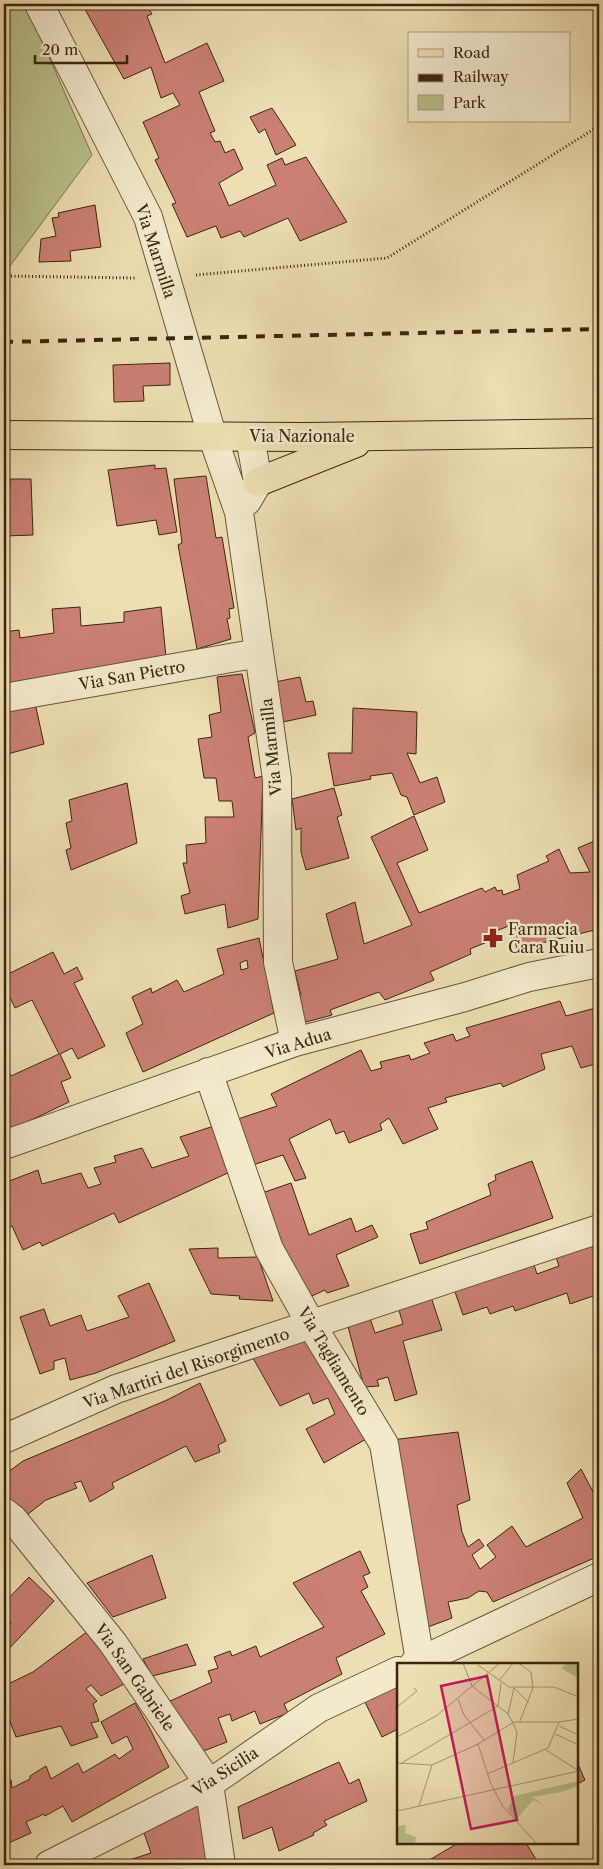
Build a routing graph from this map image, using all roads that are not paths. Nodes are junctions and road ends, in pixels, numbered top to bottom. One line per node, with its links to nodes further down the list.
1 (38, 4): 4 (street, Via Marmilla)
2 (599, 433): 6 (main road, Via Nazionale)
3 (4, 434): 4 (main road, Via Nazionale)
4 (212, 435): 5 (main road, Via Nazionale); 8 (street, Via Marmilla)
5 (250, 436): 6 (main road, Via Nazionale); 7 (street)
6 (374, 437): 7 (main road)
7 (258, 482): 8 (street)
8 (239, 512): 9 (street, Via Marmilla)
9 (259, 653): 10 (street, Via San Pietro); 12 (street, Via Marmilla)
10 (4, 698)
11 (599, 963): 12 (street, Via Adua)
12 (295, 1042): 13 (street, Via Adua)
13 (208, 1072): 14 (street, Via Adua); 16 (street, Via Tagliamento)
14 (4, 1145)
15 (599, 1229): 16 (street, Via Martiri del Risorgimento)
16 (311, 1324): 17 (street, Via Martiri del Risorgimento); 20 (street, Via Tagliamento)
17 (4, 1439)
18 (4, 1512): 23 (street, Via San Gabriele)
19 (599, 1577): 21 (street, Via Sicilia)
20 (411, 1663)
21 (415, 1663)
22 (397, 1672): 23 (street, Via Sicilia)
23 (209, 1784): 24 (street, Via Sicilia); 25 (street, Via San Gabriele)
24 (49, 1865)
25 (221, 1865)

